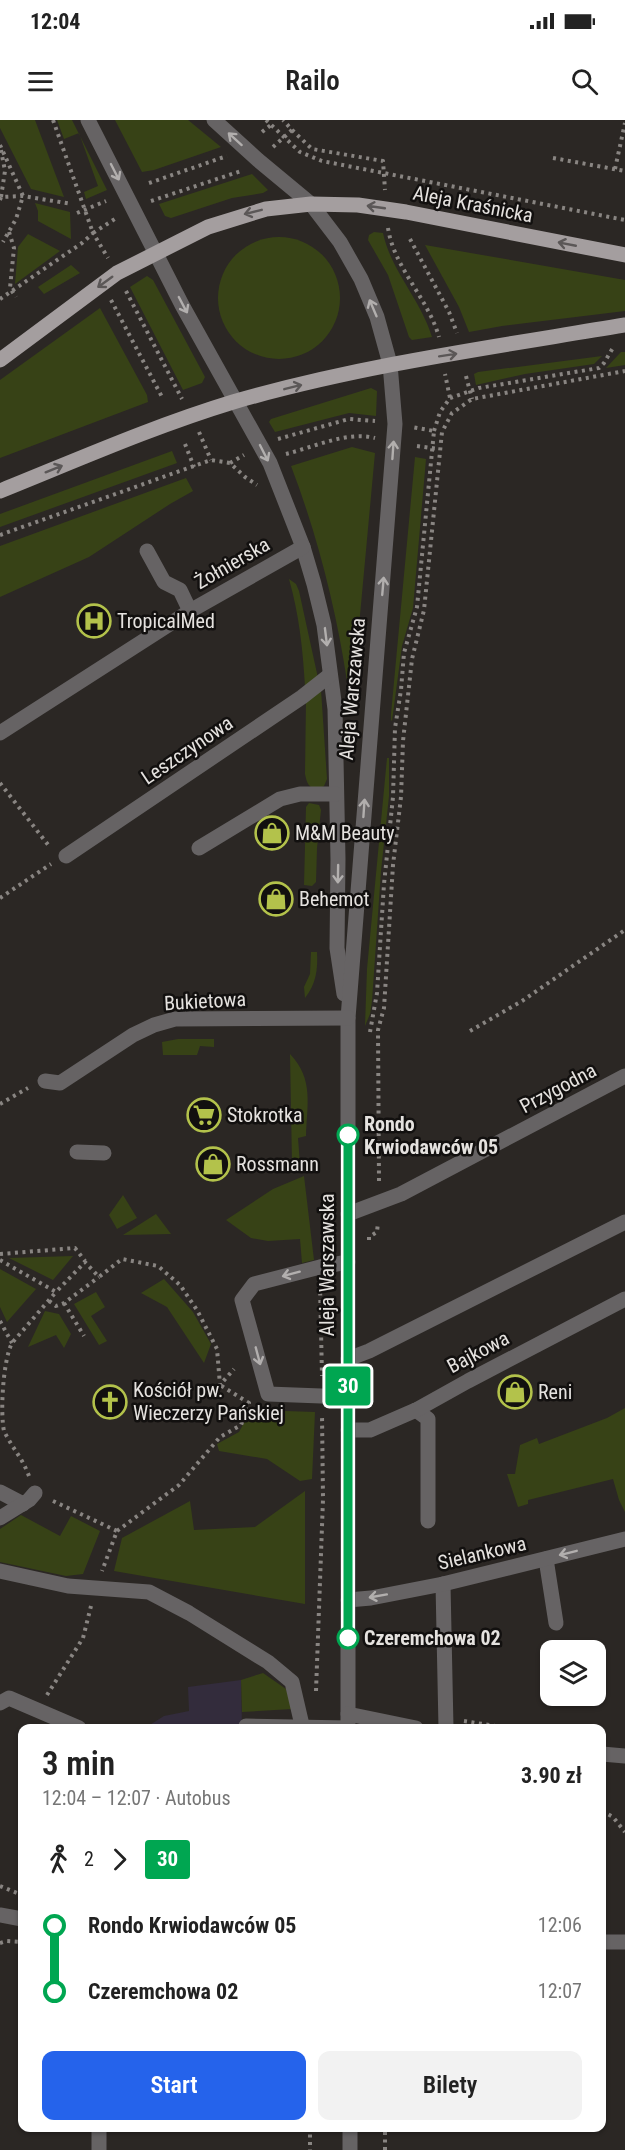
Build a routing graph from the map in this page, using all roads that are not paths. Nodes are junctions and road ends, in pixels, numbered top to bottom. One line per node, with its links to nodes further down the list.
1 (88, 120): 4 (street, Aleja Warszawska, one-way to 4)
2 (214, 120): 3 (street, Aleja Warszawska, one-way to 2)
3 (311, 204): 4 (main road, Aleja Kraśnicka, one-way to 4); 5 (main road, Aleja Kraśnicka, one-way to 3); 8 (street, Aleja Warszawska, one-way to 3)
4 (156, 253): 7 (main road, Aleja Kraśnicka, one-way to 7); 9 (street, Aleja Warszawska, one-way to 9)
5 (625, 255)
6 (625, 325): 8 (main road, one-way to 6)
7 (0, 360)
8 (390, 364): 9 (main road, one-way to 8); 19 (street, Aleja Warszawska, one-way to 8)
9 (237, 402): 10 (main road, one-way to 9); 11 (street, Aleja Warszawska, one-way to 11)
10 (0, 491)
11 (303, 547): 13 (street, Żołnierska); 14 (street, Aleja Warszawska, one-way to 14)
12 (147, 551): 13 (street)
13 (190, 611): 15 (street, Żołnierska)
14 (330, 675): 16 (street, Aleja Warszawska); 18 (street, Leszczynowa)
15 (0, 733)
16 (336, 794): 17 (street); 19 (street, Aleja Warszawska, one-way to 19)
17 (198, 848)
18 (63, 857)
19 (348, 1018): 21 (street, Bukietowa); 24 (street, Aleja Warszawska)
20 (625, 1076): 24 (street, Przygodna)
21 (39, 1083)
22 (77, 1152): 23 (street)
23 (104, 1153)
24 (348, 1215): 26 (street, Aleja Warszawska)
25 (625, 1222): 28 (street)
26 (348, 1262): 28 (street, Aleja Warszawska); 29 (street, one-way to 29)
27 (625, 1299): 30 (street, Bajkowa)
28 (348, 1359): 29 (street, Aleja Warszawska)
29 (348, 1397): 31 (street, Aleja Warszawska)
30 (416, 1410): 31 (street, Bajkowa); 36 (street)
31 (348, 1430): 41 (street, Aleja Warszawska)
32 (0, 1492): 34 (street)
33 (35, 1493): 34 (street)
34 (23, 1504): 35 (street)
35 (0, 1518)
36 (428, 1521)
37 (625, 1539): 38 (street, Sielankowa, one-way to 38)
38 (546, 1559): 40 (street, Sielankowa); 42 (street)
39 (0, 1571): 46 (street)
40 (443, 1584): 41 (street, Sielankowa, one-way to 41); 47 (street)
41 (348, 1600): 44 (street, Aleja Warszawska)
42 (556, 1623)
43 (5, 1700): 45 (street)
44 (348, 1723)
45 (68, 1724)
46 (307, 1724)
47 (446, 1724)
48 (606, 1754): 49 (street)
49 (625, 1756)
50 (0, 1916): 51 (street)
51 (18, 1918)
52 (606, 1942): 53 (street)
53 (625, 1942)
54 (99, 2132): 56 (street)
55 (350, 2132): 57 (street)
56 (99, 2150)
57 (350, 2150)

